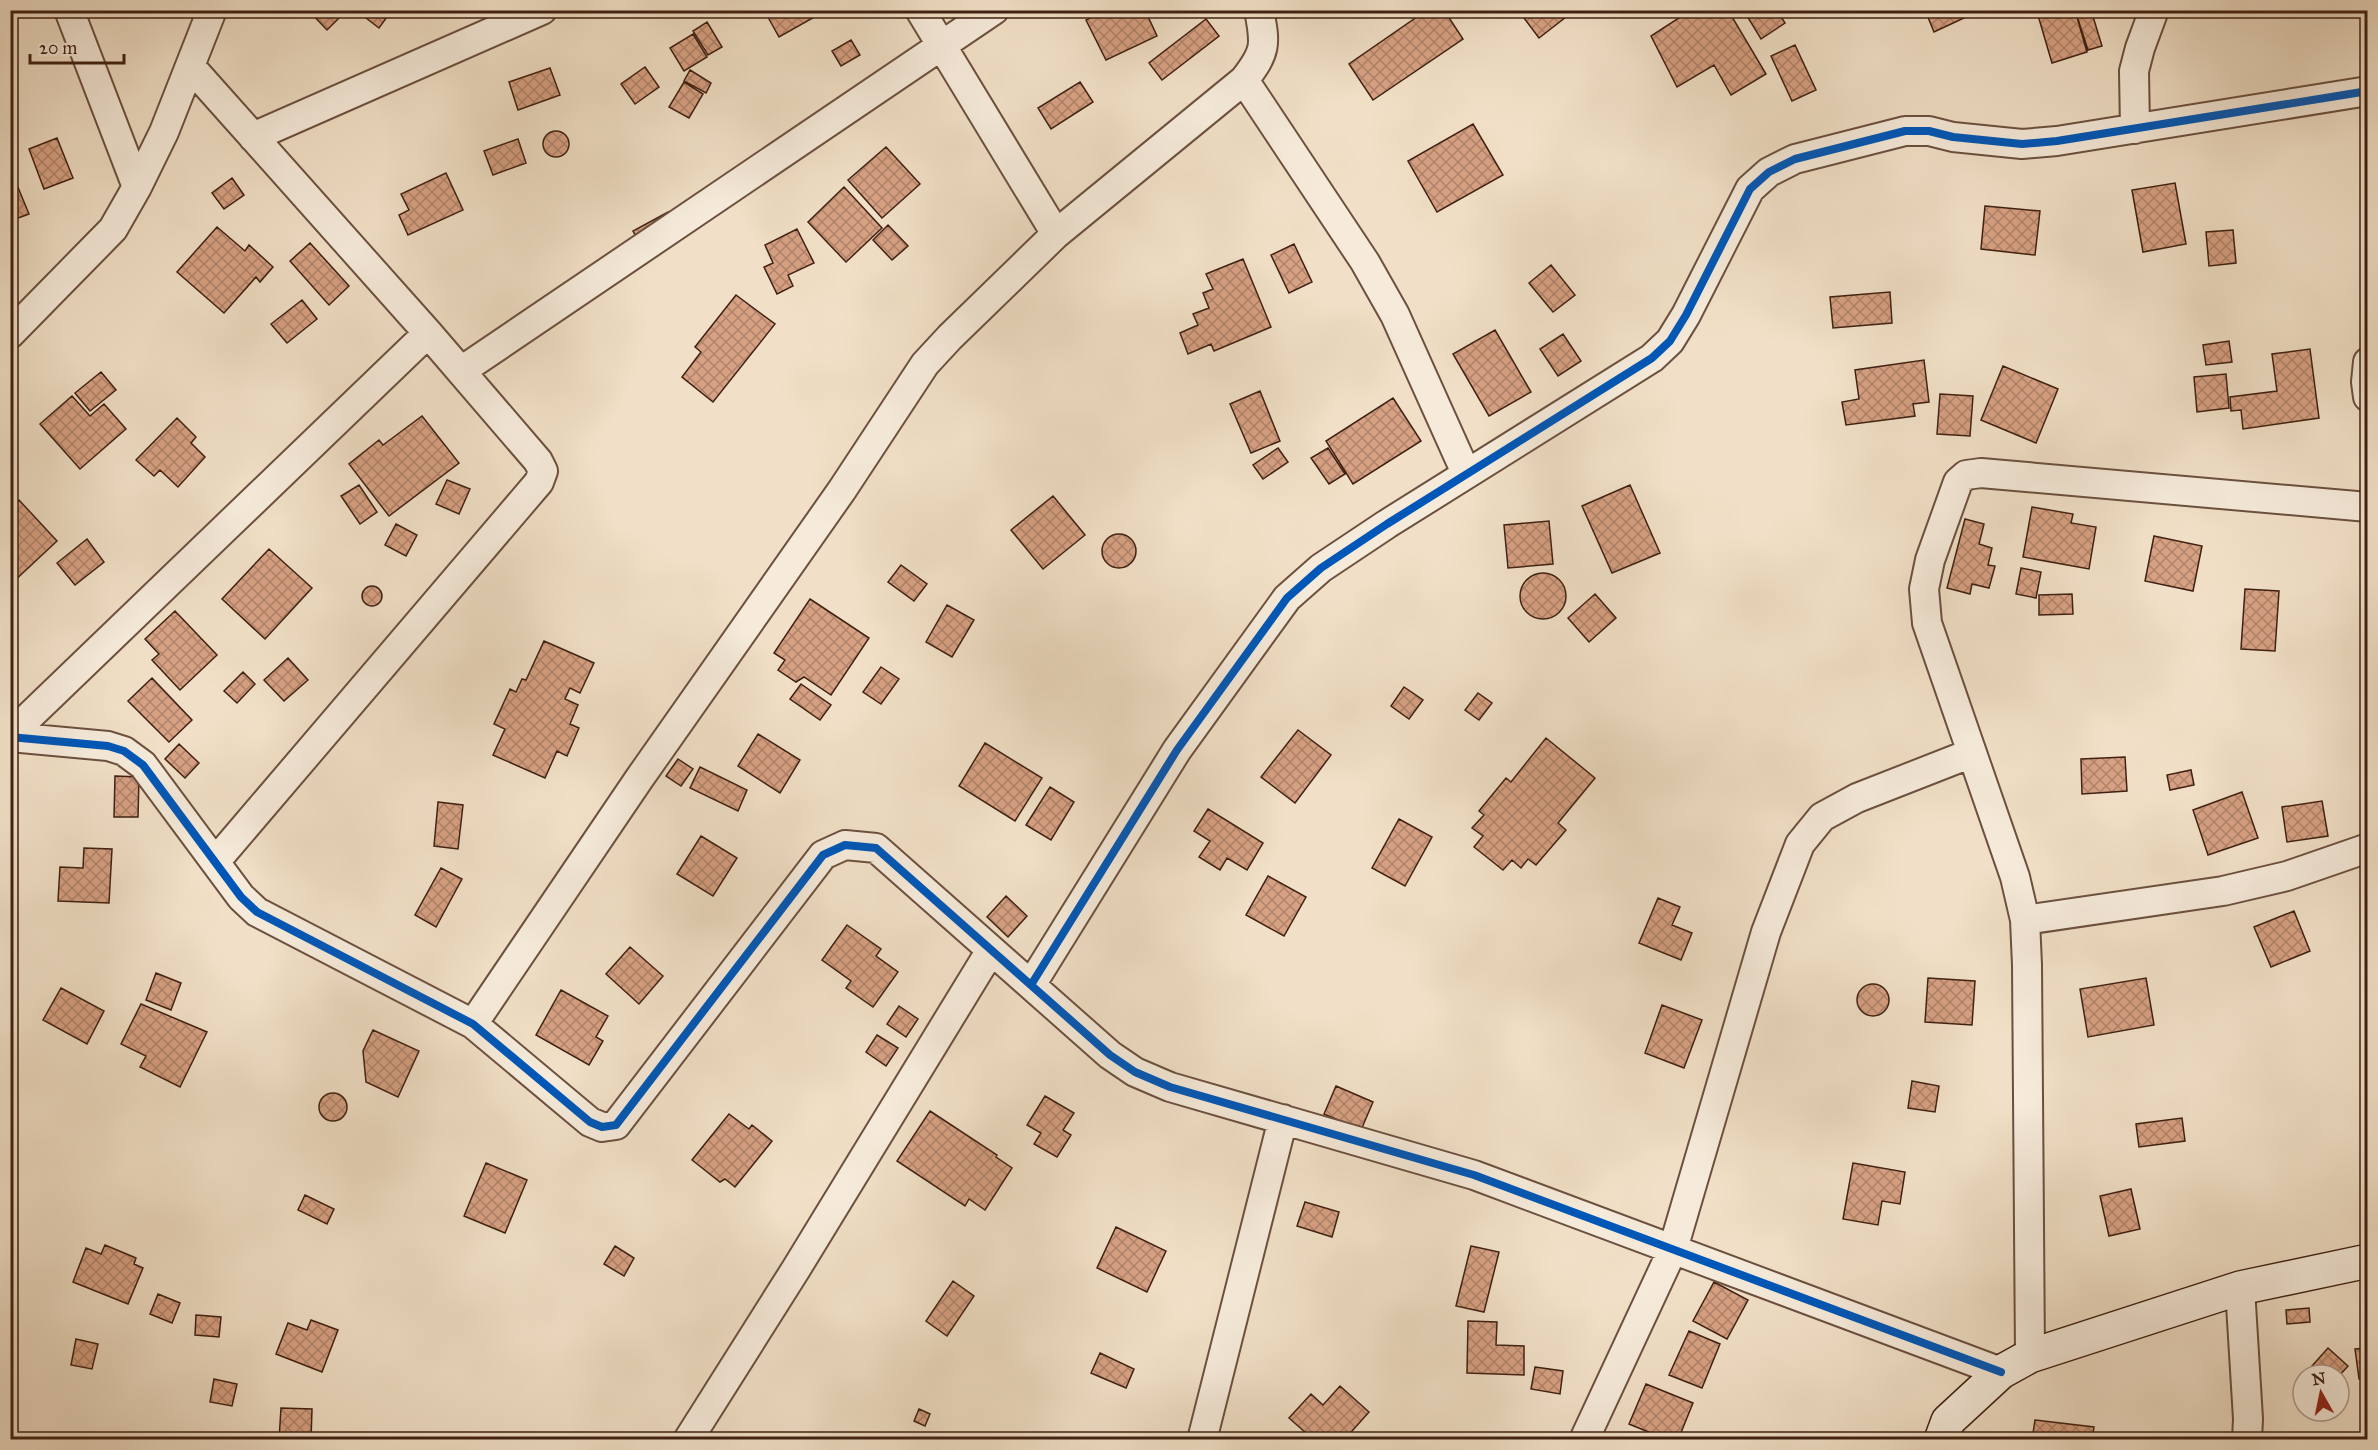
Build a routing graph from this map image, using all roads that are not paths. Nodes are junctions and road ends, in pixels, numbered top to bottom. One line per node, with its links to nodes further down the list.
1 (69, 10): 14 (street)
2 (212, 10): 9 (street)
3 (542, 10): 13 (street)
4 (920, 10): 8 (street)
5 (994, 10): 8 (street)
6 (1259, 10): 10 (street)
7 (2154, 10): 12 (street)
8 (941, 47): 15 (street); 19 (street)
9 (190, 66): 13 (street); 14 (street)
10 (1244, 80): 15 (street); 21 (street)
11 (2367, 91): 12 (street)
12 (2135, 129): 21 (street)
13 (253, 137): 16 (street)
14 (137, 187): 17 (street)
15 (1056, 234): 30 (street)
16 (428, 333): 19 (street); 23 (street)
17 (10, 334)
18 (2367, 362): 20 (street)
19 (460, 371): 26 (street)
20 (2367, 397)
21 (1466, 473): 29 (street)
22 (2367, 507): 24 (street)
23 (10, 736): 26 (street)
24 (1972, 753): 27 (street); 32 (street)
25 (2367, 849): 27 (street)
26 (215, 862): 30 (street)
27 (2025, 920): 35 (street)
28 (991, 950): 29 (street); 30 (street); 37 (street)
29 (1030, 985): 31 (street)
30 (473, 1024)
31 (1282, 1119): 32 (street); 38 (street)
32 (1673, 1249): 36 (street); 39 (street)
33 (2367, 1261): 34 (street)
34 (2240, 1288): 35 (street); 41 (street)
35 (2030, 1356): 36 (street)
36 (2001, 1372): 40 (street)
37 (688, 1440)
38 (1202, 1440)
39 (1584, 1440)
40 (1941, 1440)
41 (2247, 1440)

